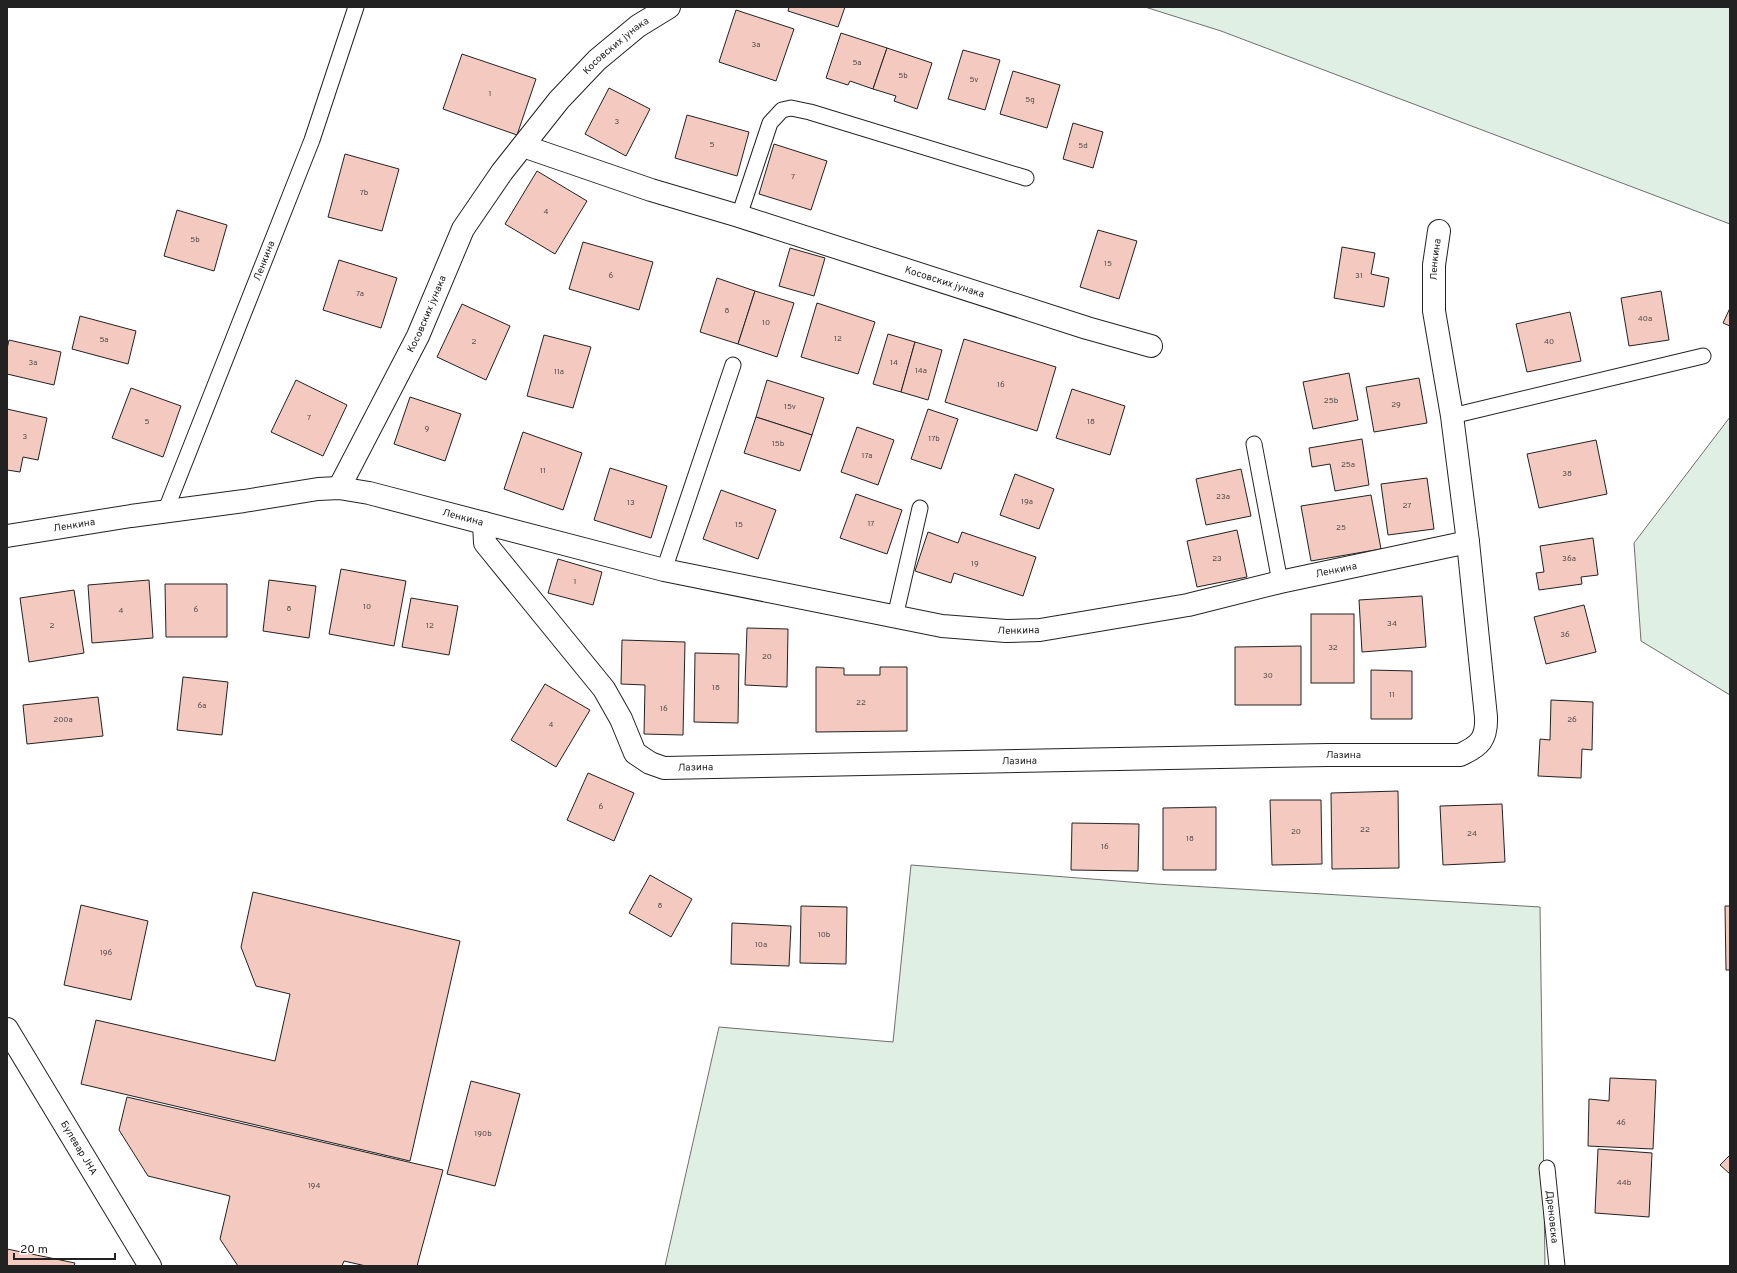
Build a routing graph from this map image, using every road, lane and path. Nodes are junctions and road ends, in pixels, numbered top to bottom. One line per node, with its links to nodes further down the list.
1 (356, 7): 14 (lane, Ленкина)
2 (669, 7): 3 (street, Косовских јунака)
3 (523, 146): 5 (street, Косовских јунака); 12 (street, Косовских јунака)
4 (1026, 178): 5 (lane)
5 (739, 216): 7 (street, Косовских јунака)
6 (1439, 231): 10 (street, Ленкина)
7 (1151, 346)
8 (1703, 356): 10 (lane)
9 (733, 365): 18 (lane)
10 (1452, 416): 17 (street, Ленкина)
11 (1254, 444): 19 (lane)
12 (339, 488): 14 (street, Ленкина); 15 (street, Ленкина)
13 (920, 508): 20 (lane)
14 (165, 512): 16 (street, Ленкина)
15 (484, 523): 17 (street, Лазина); 18 (street, Ленкина)
16 (7, 536)
17 (1468, 542): 19 (street, Ленкина)
18 (664, 570): 20 (street, Ленкина)
19 (1280, 582): 20 (street, Ленкина)
20 (895, 617)
21 (7, 1030): 23 (street, Булевар ЈНА)
22 (1547, 1168): 24 (lane, Дреновска)
23 (150, 1266)
24 (1557, 1266)

